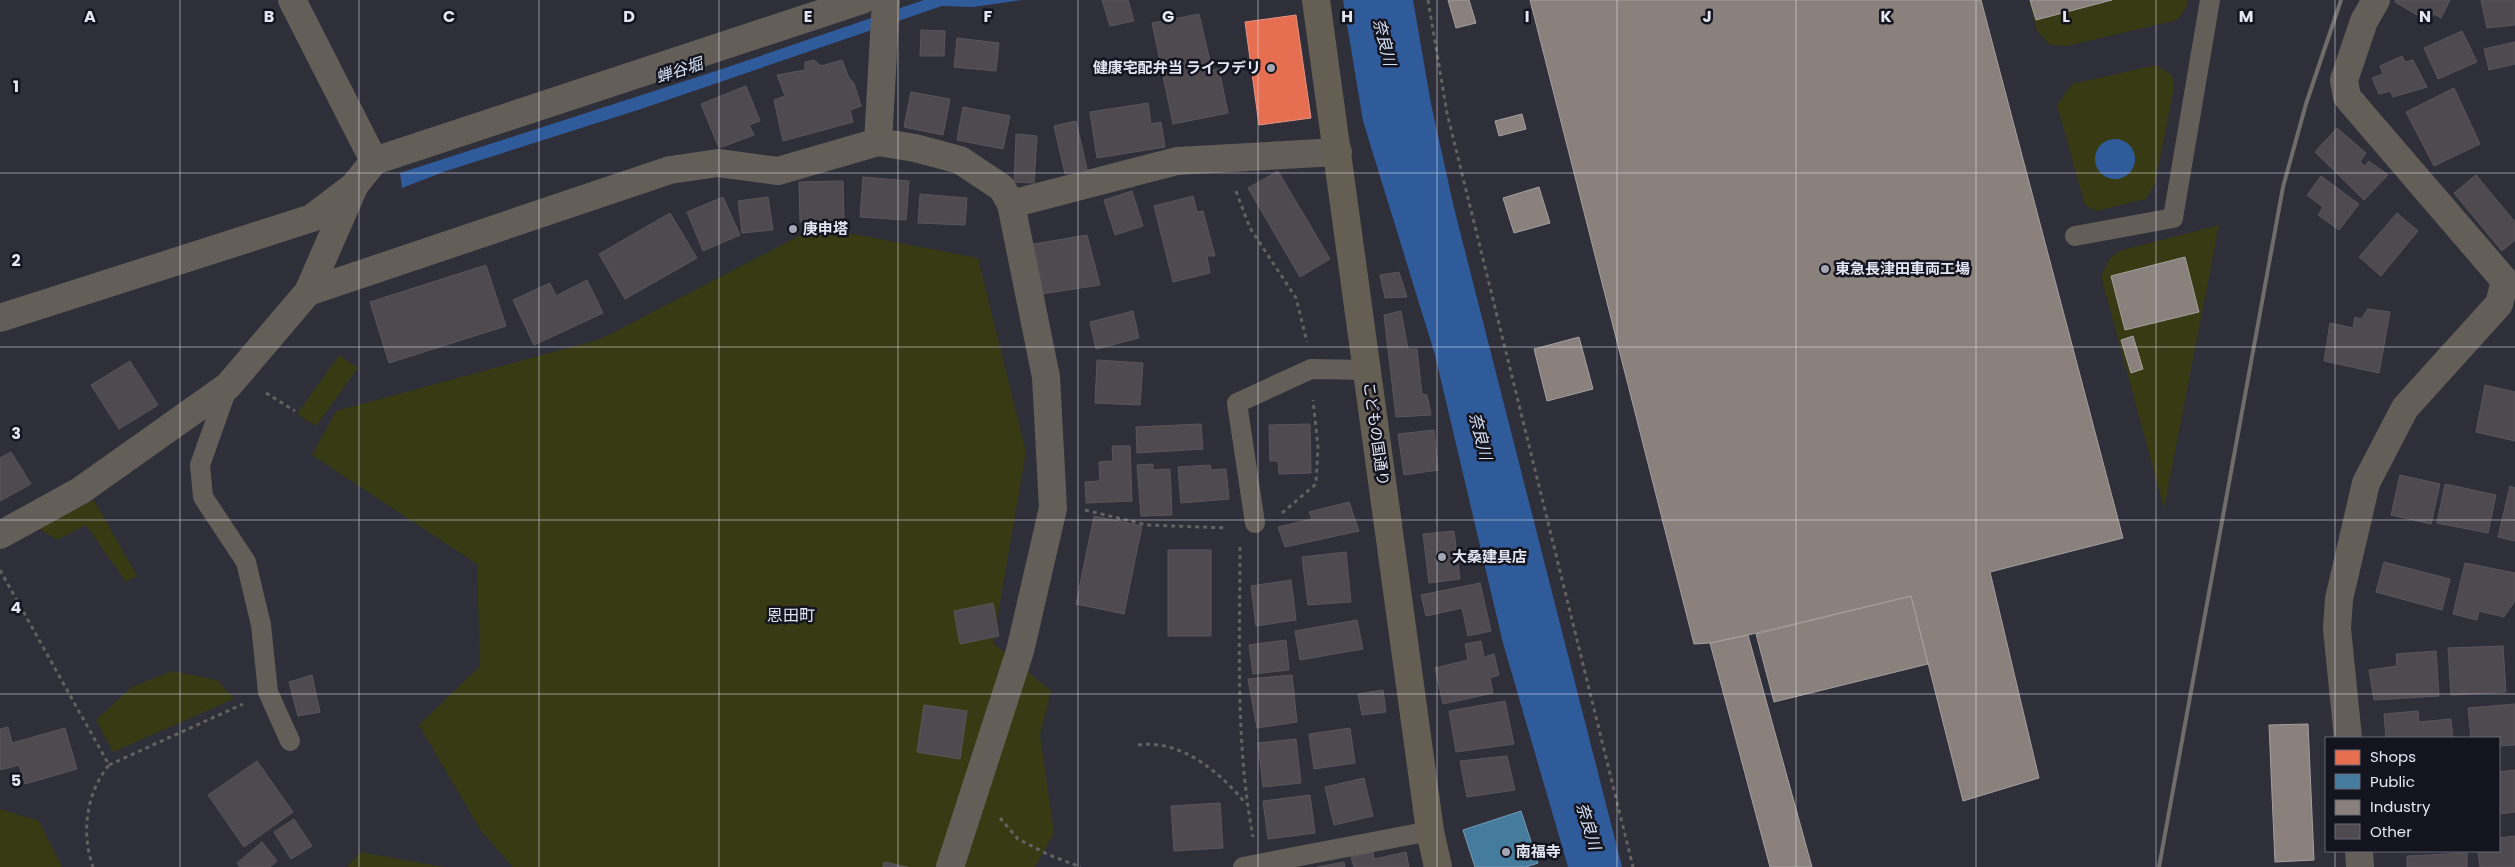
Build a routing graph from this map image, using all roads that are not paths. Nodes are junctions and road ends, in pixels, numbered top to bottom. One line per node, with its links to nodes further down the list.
1 (292, 0): 8 (street)
2 (1316, 0): 7 (main road, こどもの国通り)
3 (2210, 0): 11 (lane)
4 (2376, 0): 13 (street)
5 (878, 2): 6 (street); 8 (street)
6 (878, 142): 10 (street); 12 (street)
7 (1338, 152): 10 (street); 15 (main road, こどもの国通り)
8 (374, 161): 9 (street)
9 (354, 186): 12 (street); 14 (street)
10 (1011, 204): 23 (street)
11 (2075, 236)
12 (308, 292): 16 (street)
13 (2507, 309): 19 (street)
14 (0, 318)
15 (1367, 370): 17 (lane); 21 (main road, こどもの国通り)
16 (228, 386): 18 (street); 20 (lane)
17 (1255, 523)
18 (0, 535)
19 (2348, 737)
20 (290, 741)
21 (1430, 831): 24 (lane); 25 (main road, こどもの国通り)
22 (2359, 852): 26 (street)
23 (950, 867)
24 (1243, 867)
25 (1438, 867)
26 (2360, 867)

